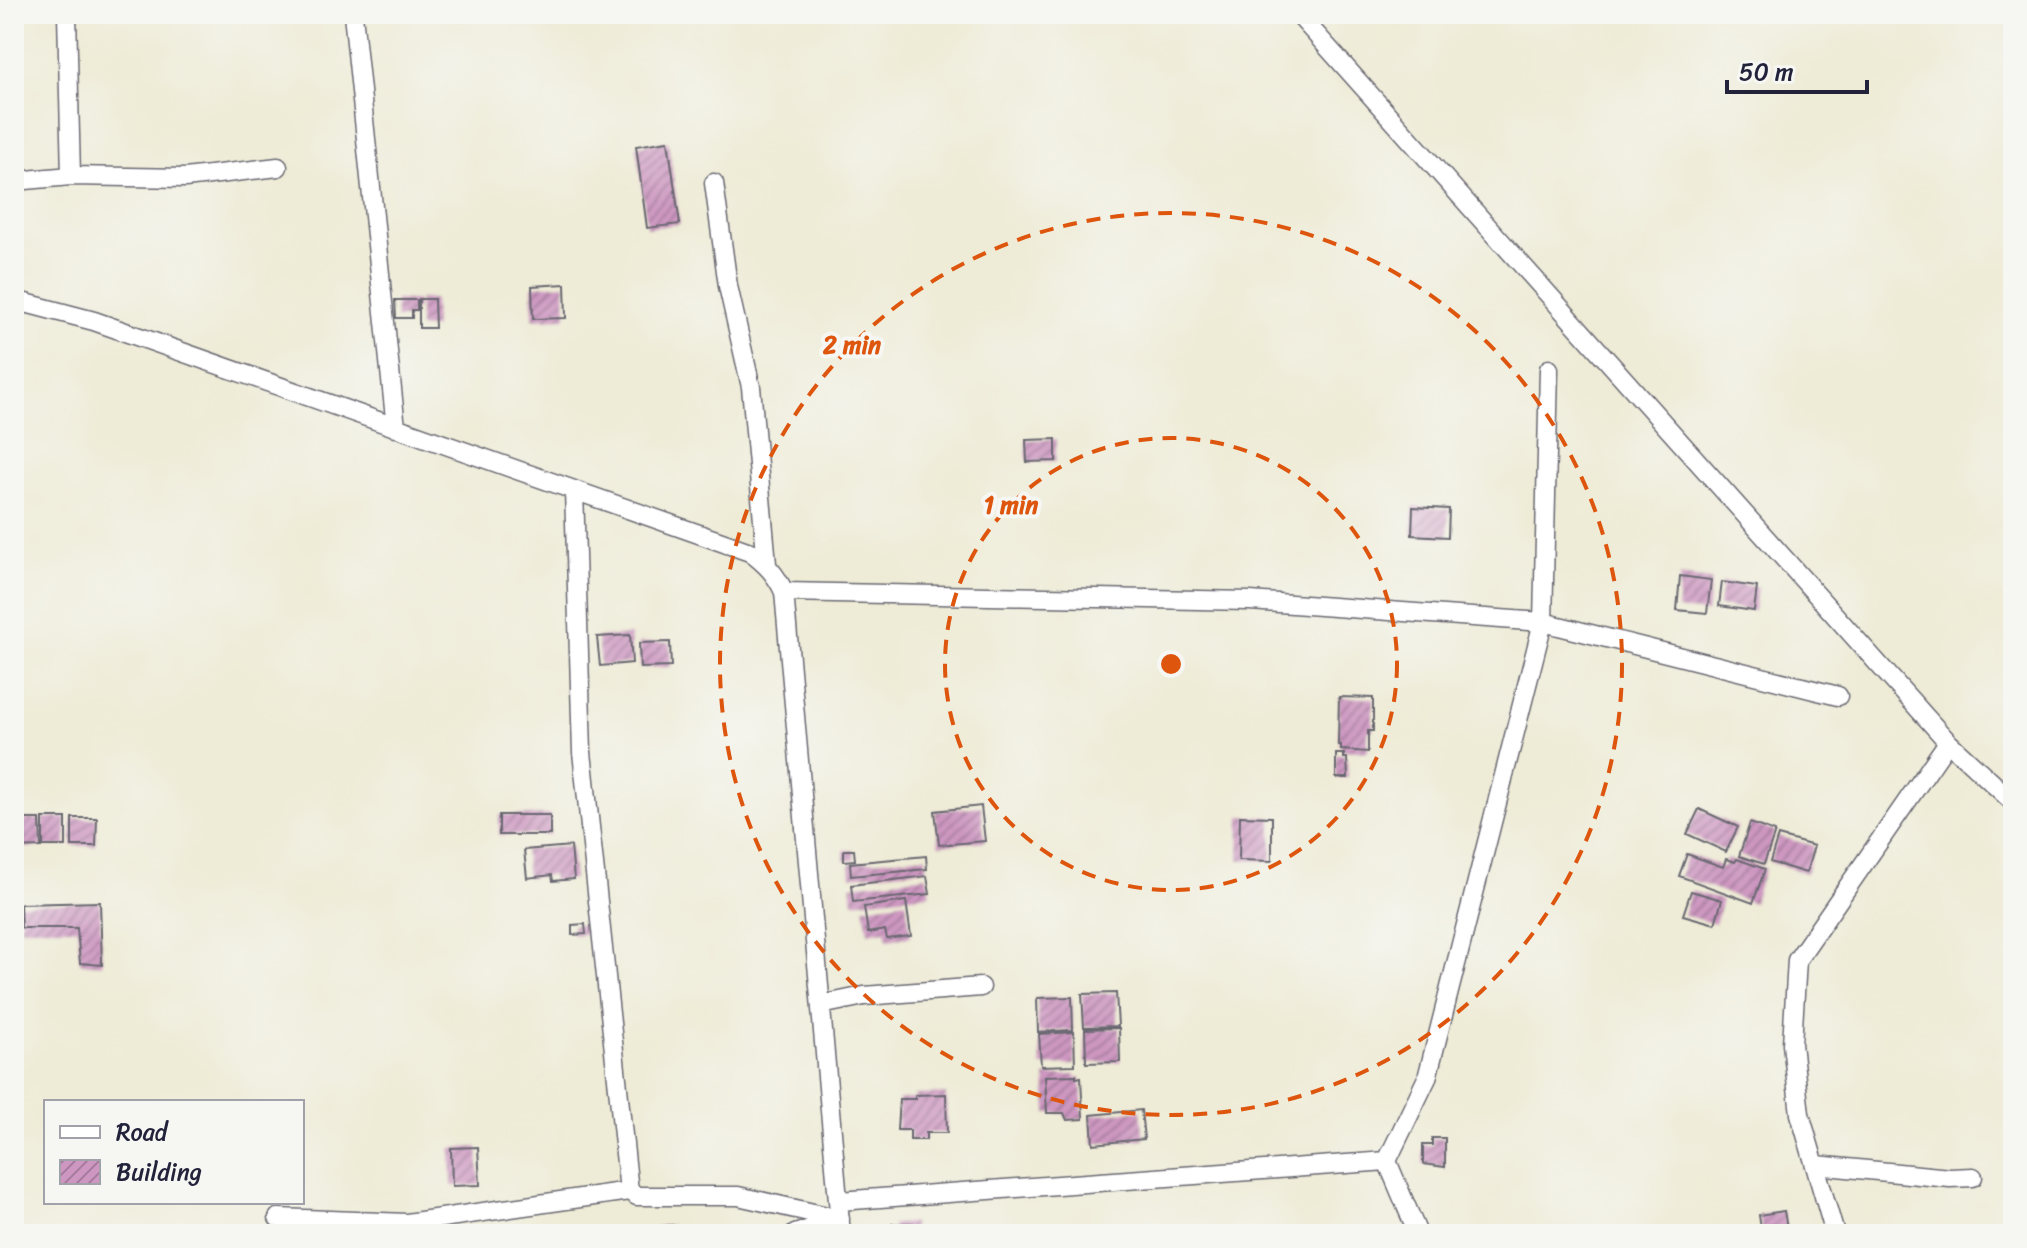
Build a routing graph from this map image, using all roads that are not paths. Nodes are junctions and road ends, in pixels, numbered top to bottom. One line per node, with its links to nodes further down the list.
1 (67, 14): 5 (street)
2 (353, 14): 10 (street)
3 (1298, 14): 16 (street)
4 (278, 167): 5 (street)
5 (71, 176): 6 (street)
6 (14, 181)
7 (714, 183): 12 (street)
8 (14, 300): 10 (street)
9 (1549, 369): 14 (street)
10 (396, 428): 11 (street)
11 (574, 490): 12 (street); 23 (street)
12 (767, 564): 13 (street)
13 (784, 592): 14 (street); 19 (street)
14 (1543, 622): 15 (street); 20 (street)
15 (1838, 696)
16 (1948, 742): 17 (street); 21 (street)
17 (2013, 802)
18 (981, 987): 19 (street)
19 (821, 1005): 25 (street)
20 (1387, 1161): 25 (street); 27 (street)
21 (1816, 1165): 22 (street); 28 (street)
22 (1973, 1177)
23 (629, 1191): 24 (street); 25 (street)
24 (278, 1218)
25 (840, 1218): 26 (street)
26 (795, 1234)
27 (1418, 1234)
28 (1835, 1234)

